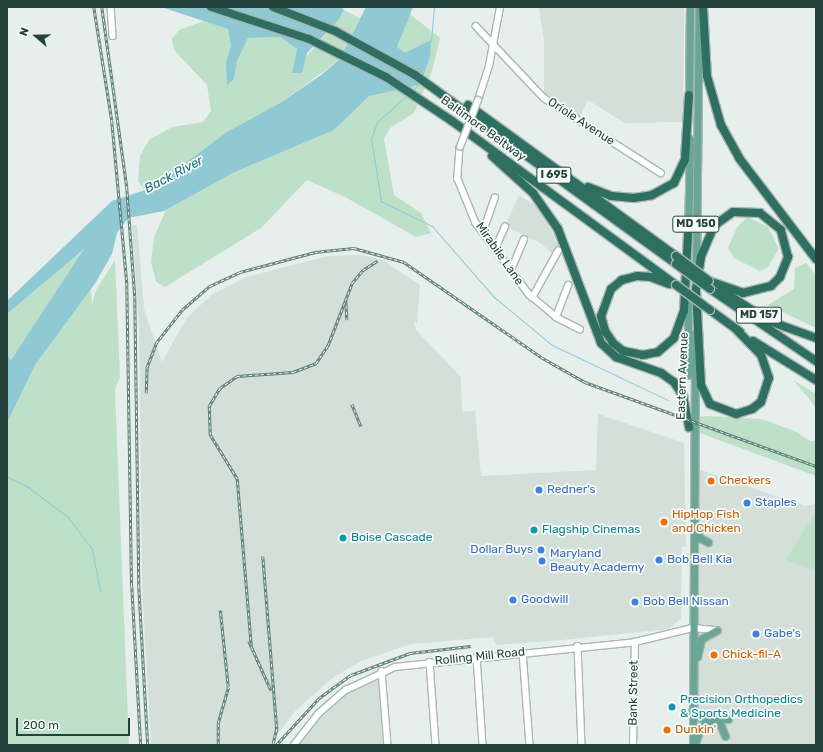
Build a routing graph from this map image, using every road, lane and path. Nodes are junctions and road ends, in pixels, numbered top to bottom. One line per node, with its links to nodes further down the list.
1 (111, 7): 10 (street)
2 (212, 7): 15 (highway, Baltimore Beltway / I 695)
3 (273, 7): 12 (highway, Baltimore Beltway / I 695)
4 (500, 7): 11 (street, Mirabile Lane)
5 (690, 7): 13 (main road, Eastern Avenue / MD 150)
6 (694, 7): 14 (main road)
7 (699, 7): 14 (main road, Eastern Avenue / MD 150)
8 (703, 7): 25 (highway)
9 (476, 26): 11 (street, Oriole Avenue)
10 (113, 36)
11 (493, 44): 17 (street, Oriole Avenue); 20 (street, Mirabile Lane, bridge)
12 (433, 84): 16 (highway); 26 (highway, Baltimore Beltway / I 695)
13 (689, 95): 16 (highway); 21 (main road, Eastern Avenue / MD 150)
14 (698, 100): 31 (main road, Eastern Avenue / MD 150)
15 (452, 121): 30 (highway, Baltimore Beltway / I 695); 41 (highway)
16 (540, 157): 26 (highway)
17 (661, 173)
18 (495, 198): 20 (street)
19 (505, 227): 23 (street)
20 (483, 232): 23 (street, Mirabile Lane)
21 (688, 235): 30 (highway); 41 (main road, Eastern Avenue / MD 150)
22 (524, 240): 27 (street)
23 (496, 248): 27 (street, Mirabile Lane)
24 (558, 251): 32 (street)
25 (816, 259)
26 (676, 260): 29 (highway, MD 157, bridge)
27 (511, 270): 32 (street, Mirabile Lane)
28 (568, 285): 33 (street)
29 (710, 285): 31 (highway); 36 (highway, MD 157); 38 (highway)
30 (676, 287): 35 (highway, Baltimore Beltway / I 695, bridge)
31 (696, 290): 35 (highway); 42 (main road, Eastern Avenue / MD 150)
32 (532, 298): 33 (street, Mirabile Lane)
33 (556, 317): 34 (street, Mirabile Lane)
34 (580, 328)
35 (736, 330): 37 (highway, Baltimore Beltway / I 695)
36 (816, 338)
37 (770, 352): 39 (highway, Baltimore Beltway / I 695); 40 (highway)
38 (816, 361)
39 (816, 380)
40 (816, 386)
41 (688, 427): 44 (main road, Eastern Avenue / MD 150)
42 (693, 511): 43 (main road); 44 (main road, Eastern Avenue / MD 150)
43 (708, 542)
44 (691, 629): 45 (street, Rolling Mill Road); 46 (street, Rolling Mill Road); 52 (main road, Eastern Avenue / MD 150)
45 (716, 630): 52 (main road)
46 (635, 642): 47 (street, Rolling Mill Road); 63 (street, Bank Street)
47 (578, 646): 48 (street, Rolling Mill Road); 62 (street)
48 (523, 652): 49 (street, Rolling Mill Road); 61 (street)
49 (477, 657): 50 (street, Rolling Mill Road); 60 (street)
50 (430, 662): 51 (street, Rolling Mill Road); 59 (street)
51 (382, 671): 57 (street, Rolling Mill Road); 58 (street)
52 (691, 698): 53 (main road); 64 (main road, Eastern Avenue / MD 150)
53 (693, 714): 55 (main road); 65 (main road)
54 (728, 719): 55 (main road)
55 (711, 720): 56 (main road); 65 (main road)
56 (725, 736)
57 (294, 745)
58 (388, 745)
59 (436, 745)
60 (483, 745)
61 (530, 745)
62 (582, 745)
63 (633, 745)
64 (688, 745)
65 (694, 745)

